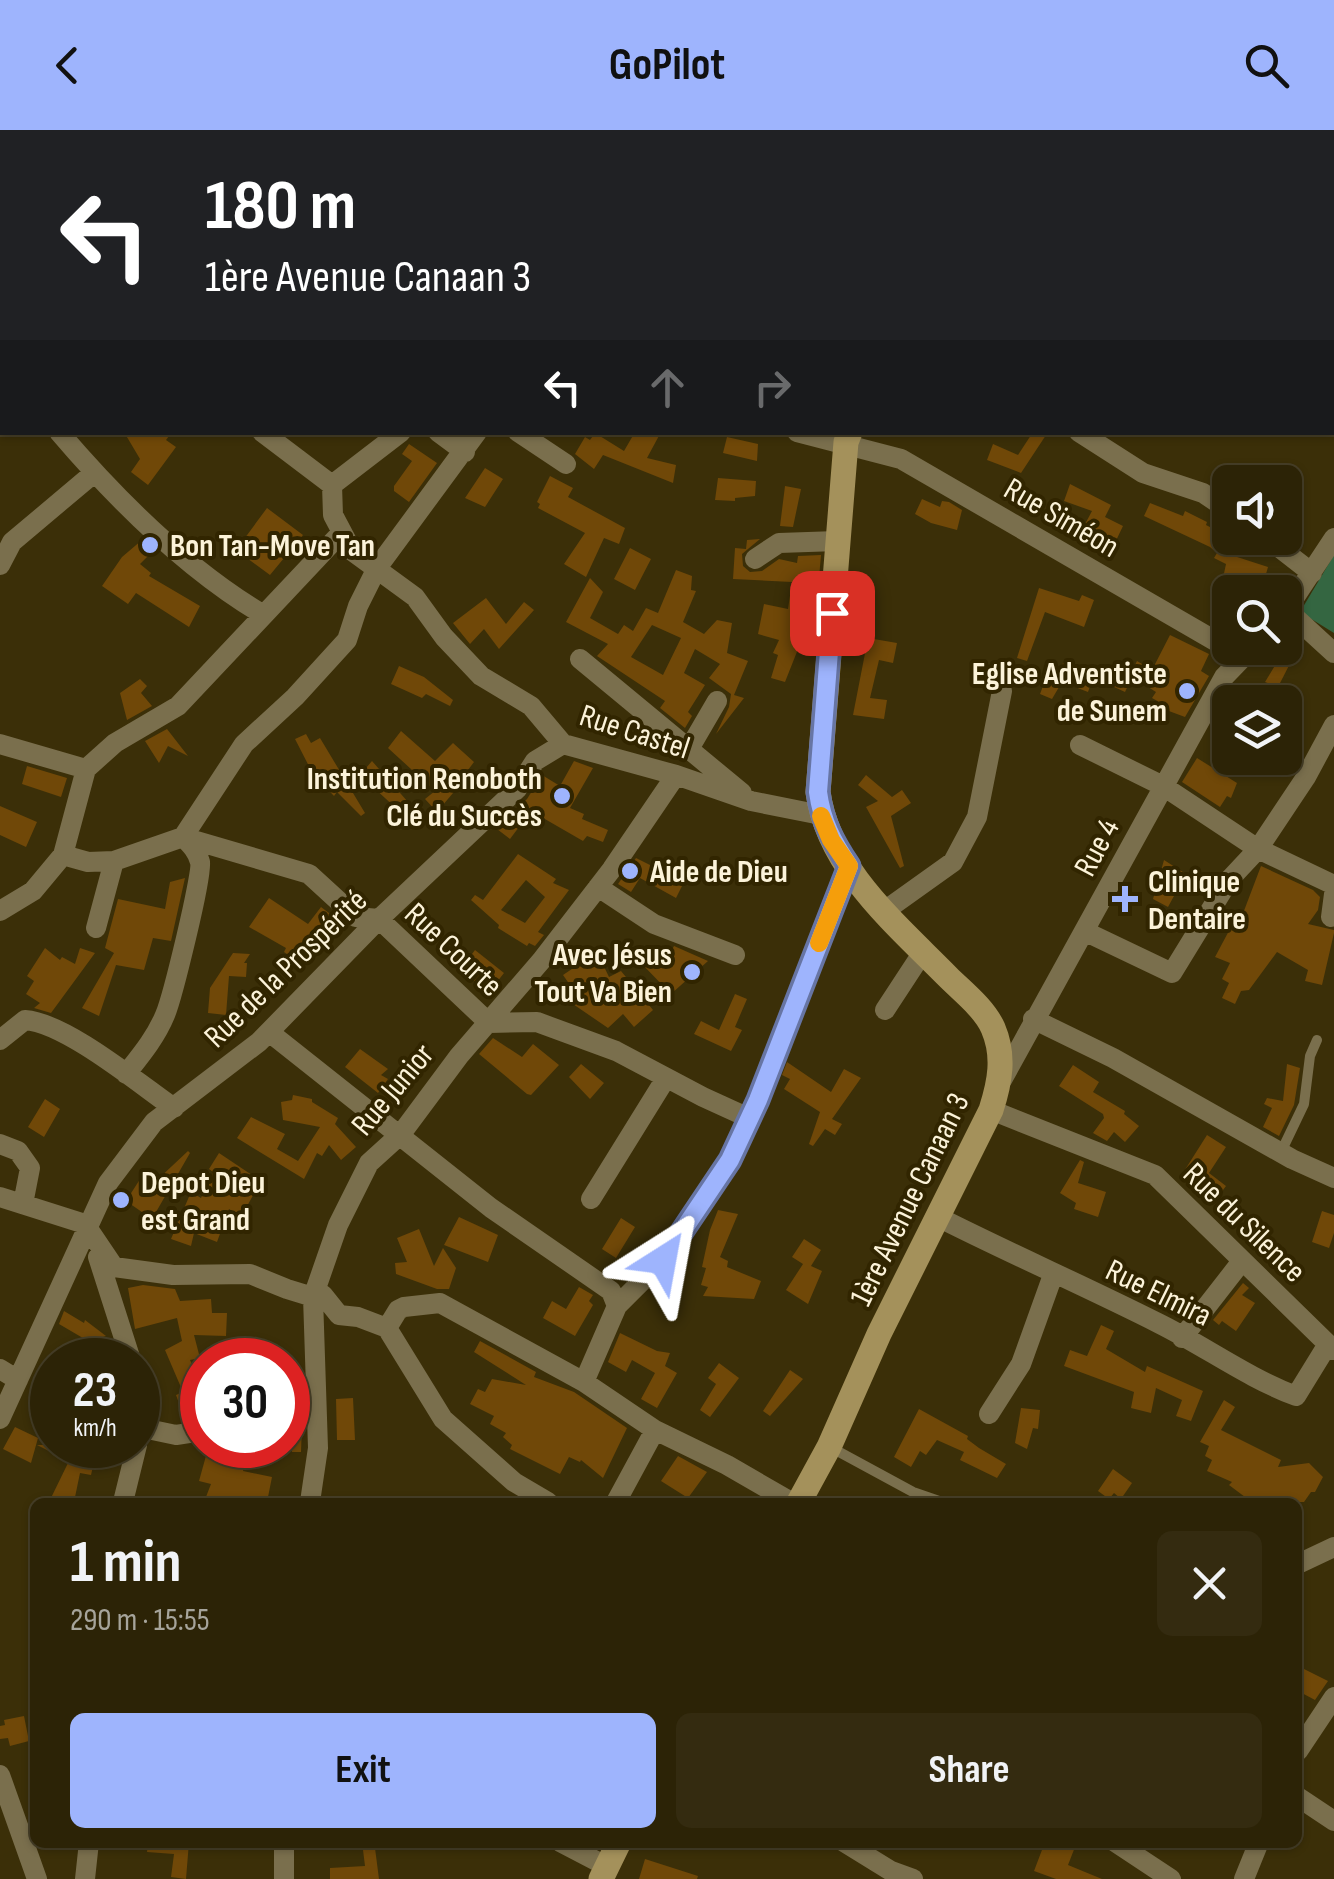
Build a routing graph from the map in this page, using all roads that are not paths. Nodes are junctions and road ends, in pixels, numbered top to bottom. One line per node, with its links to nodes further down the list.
1 (62, 435): 11 (street)
2 (266, 435): 12 (street)
3 (397, 435): 12 (street)
4 (442, 435): 9 (street)
5 (475, 435): 9 (street)
6 (522, 435): 10 (street)
7 (1084, 435): 13 (street)
8 (848, 437): 16 (main road, 1ère Avenue Canaan 3); 25 (street, Rue Siméon)
9 (466, 452): 20 (street)
10 (566, 464)
11 (94, 473): 19 (street); 23 (street)
12 (332, 485): 14 (street)
13 (1212, 499)
14 (342, 532): 20 (street, Rue Castel); 23 (street)
15 (1334, 538): 21 (street)
16 (837, 541): 18 (street); 40 (main road, 1ère Avenue Canaan 3)
17 (1289, 555): 21 (street)
18 (755, 559)
19 (0, 565)
20 (377, 568): 33 (street, Rue Castel); 41 (street)
21 (1312, 573): 22 (street)
22 (1302, 588)
23 (262, 614): 36 (street)
24 (1302, 625): 26 (street)
25 (1212, 632)
26 (1334, 653)
27 (580, 659): 35 (street)
28 (1236, 665): 38 (street, Rue 4)
29 (1002, 691): 50 (street)
30 (717, 701): 35 (street)
31 (1334, 725): 42 (street)
32 (0, 744): 36 (street)
33 (563, 744): 37 (street, Rue Castel); 52 (street, Rue de la Prospérité)
34 (1080, 745): 38 (street)
35 (688, 749): 39 (street)
36 (86, 769): 43 (street)
37 (676, 775): 39 (street, Rue Castel); 47 (street, Rue Junior)
38 (1163, 786): 42 (street); 54 (street, Rue 4)
39 (751, 801): 40 (street, Rue Castel)
40 (821, 816): 45 (main road, 1ère Avenue Canaan 3)
41 (182, 837): 44 (street); 52 (street, Rue Courte); 63 (street)
42 (1258, 849): 46 (street); 54 (street)
43 (64, 855): 44 (street); 49 (street)
44 (114, 862): 53 (street)
45 (849, 866): 50 (main road, 1ère Avenue Canaan 3); 68 (street)
46 (1334, 885)
47 (598, 887): 56 (street); 59 (street, Rue Junior)
48 (1334, 894): 51 (street)
49 (0, 911)
50 (884, 912): 55 (main road, 1ère Avenue Canaan 3)
51 (1331, 917)
52 (380, 919): 59 (street, Rue Courte); 60 (street, Rue de la Prospérité)
53 (96, 928)
54 (1084, 931): 58 (street, Rue 4)
55 (924, 952): 57 (street); 65 (main road, 1ère Avenue Canaan 3)
56 (735, 954)
57 (885, 1010)
58 (1033, 1020): 65 (street, Rue 4); 71 (street)
59 (489, 1023): 64 (street, Rue Courte); 69 (street, Rue Junior)
60 (269, 1032): 66 (street, Rue de la Prospérité); 69 (street)
61 (0, 1040): 63 (street)
62 (1317, 1040): 71 (lane)
63 (126, 1074): 66 (street)
64 (666, 1078): 68 (street, Rue Courte); 74 (street)
65 (1001, 1082): 67 (main road, 1ère Avenue Canaan 3)
66 (174, 1108): 77 (street, Rue de la Prospérité)
67 (991, 1110): 76 (main road, 1ère Avenue Canaan 3); 78 (street, Rue du Silence)
68 (749, 1118): 81 (street)
69 (402, 1134): 80 (street, Rue Junior); 81 (street)
70 (0, 1144): 75 (street)
71 (1281, 1152): 72 (street)
72 (1334, 1178)
73 (0, 1197): 75 (street)
74 (590, 1198)
75 (24, 1204): 77 (street)
76 (938, 1217): 79 (street, Rue Elmira); 91 (main road, 1ère Avenue Canaan 3)
77 (88, 1226): 80 (street); 83 (street); 86 (street, Rue de la Prospérité)
78 (1242, 1260): 84 (street); 85 (street, Rue du Silence)
79 (1052, 1275): 84 (street, Rue Elmira); 88 (street)
80 (313, 1297): 82 (street); 95 (street, Rue Junior)
81 (618, 1306): 87 (street)
82 (387, 1328): 87 (street); 93 (street)
83 (125, 1338)
84 (1182, 1338): 85 (street, Rue Elmira)
85 (1331, 1347)
86 (9, 1374): 89 (street, Rue de la Prospérité)
87 (584, 1382): 90 (street)
88 (988, 1414)
89 (0, 1419)
90 (655, 1430): 98 (street); 99 (street)
91 (829, 1447): 100 (main road, 1ère Avenue Canaan 3); 101 (lane)
92 (132, 1468): 94 (street)
93 (514, 1482): 96 (street); 97 (street)
94 (125, 1498)
95 (311, 1498)
96 (506, 1498)
97 (541, 1498)
98 (618, 1498)
99 (784, 1498)
100 (801, 1498)
101 (930, 1498)
102 (1334, 1548): 103 (street)
103 (1302, 1562)
104 (1334, 1697): 105 (street)
105 (1302, 1745)
106 (0, 1775): 117 (street)
107 (1302, 1801): 108 (street)
108 (1334, 1821)
109 (88, 1848): 118 (street)
110 (284, 1848): 119 (street)
111 (569, 1848): 116 (street)
112 (616, 1848): 116 (main road)
113 (854, 1848): 120 (street)
114 (1124, 1848): 121 (street)
115 (1257, 1848): 122 (street)
116 (604, 1873)
117 (36, 1879)
118 (85, 1879)
119 (284, 1879)
120 (913, 1879)
121 (1171, 1879)
122 (1244, 1879)

